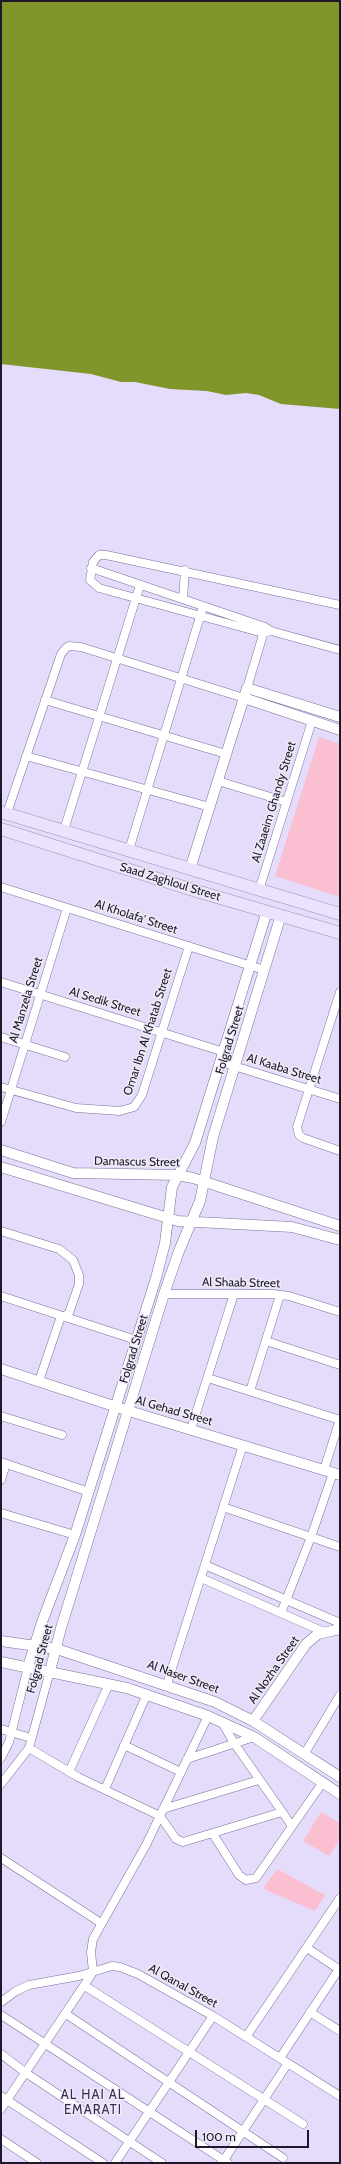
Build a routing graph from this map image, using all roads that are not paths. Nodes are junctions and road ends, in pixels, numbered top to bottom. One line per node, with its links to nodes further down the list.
1 (91, 568): 2 (street); 3 (street); 4 (street)
2 (185, 570): 5 (street); 6 (street)
3 (140, 585): 4 (street); 5 (street)
4 (136, 599): 8 (street); 11 (street)
5 (183, 599): 7 (street)
6 (340, 605)
7 (203, 606): 8 (street); 9 (street)
8 (201, 615): 9 (street); 12 (street)
9 (266, 630): 10 (street); 13 (street)
10 (340, 650)
11 (117, 658): 12 (street); 14 (street); 16 (street)
12 (181, 678): 13 (street); 20 (street)
13 (246, 693): 15 (street); 18 (street); 21 (street)
14 (45, 700): 16 (street); 22 (street)
15 (315, 709): 17 (street); 18 (street)
16 (100, 716): 20 (street); 23 (street)
17 (340, 717)
18 (312, 720): 19 (street); 26 (street, Al Zaaeim Ghandy Street)
19 (340, 730)
20 (164, 736): 21 (street); 25 (street)
21 (226, 754): 24 (street)
22 (26, 756): 23 (street); 28 (street)
23 (82, 772): 25 (street); 30 (street)
24 (218, 781): 26 (street); 27 (street)
25 (148, 790): 27 (street); 32 (street)
26 (287, 802): 36 (street, Al Zaaeim Ghandy Street)
27 (210, 807): 34 (street)
28 (4, 813): 30 (main road, Saad Zaghloul Street)
29 (1, 829): 33 (main road, Saad Zaghloul Street)
30 (64, 830): 31 (main road, Saad Zaghloul Street)
31 (100, 841): 32 (main road, Saad Zaghloul Street); 33 (main road)
32 (129, 850): 34 (main road, Saad Zaghloul Street)
33 (94, 859): 38 (main road, Saad Zaghloul Street)
34 (190, 869): 36 (main road, Saad Zaghloul Street)
35 (1, 887): 37 (street, Al Kholafa' Street)
36 (259, 890): 39 (main road, Saad Zaghloul Street)
37 (67, 908): 42 (street, Al Kholafa' Street); 47 (street, Al Manzela Street)
38 (267, 911): 40 (main road, Saad Zaghloul Street); 43 (street, Folgrad Street)
39 (340, 914)
40 (281, 915): 41 (main road, Saad Zaghloul Street); 44 (street, Folgrad Street)
41 (340, 932)
42 (188, 946): 43 (street, Al Kholafa' Street); 49 (street, Omar Ibn Al Khatab Street)
43 (250, 966): 44 (street, Al Kholafa' Street); 52 (street, Folgrad Street)
44 (264, 970): 55 (street, Folgrad Street)
45 (1, 982): 47 (street, Al Sedik Street)
46 (340, 992): 48 (street)
47 (41, 995): 49 (street, Al Sedik Street); 51 (street, Al Manzela Street)
48 (338, 1008): 57 (street)
49 (162, 1032): 52 (street, Al Sedik Street); 58 (street, Omar Ibn Al Khatab Street)
50 (1, 1037): 51 (street)
51 (25, 1044): 53 (street); 58 (street, Al Manzela Street)
52 (224, 1052): 54 (street, Folgrad Street)
53 (65, 1057)
54 (221, 1062): 55 (street, Al Kaaba Street); 64 (street, Folgrad Street)
55 (235, 1067): 57 (street, Al Kaaba Street); 65 (street, Folgrad Street)
56 (1, 1087): 58 (street, Omar Ibn Al Khatab Street)
57 (308, 1089): 59 (street, Al Kaaba Street); 62 (street)
58 (11, 1090): 60 (street, Al Manzela Street)
59 (340, 1099)
60 (1, 1122)
61 (1, 1150): 64 (street, Damascus Street)
62 (340, 1151)
63 (1, 1167): 66 (street)
64 (177, 1175): 65 (street, Damascus Street); 66 (street, Folgrad Street)
65 (204, 1182): 67 (street, Folgrad Street); 68 (street, Damascus Street)
66 (167, 1218): 67 (street); 77 (street, Folgrad Street)
67 (191, 1223): 70 (street); 71 (street, Folgrad Street)
68 (340, 1226)
69 (1, 1231): 76 (street)
70 (340, 1240)
71 (164, 1294): 72 (street, Al Shaab Street); 85 (street, Folgrad Street)
72 (234, 1294): 73 (street, Al Shaab Street); 81 (street)
73 (280, 1295): 75 (street, Al Shaab Street); 78 (street)
74 (1, 1296): 76 (street)
75 (340, 1312)
76 (65, 1317): 77 (street); 82 (street)
77 (136, 1340): 84 (street, Folgrad Street)
78 (266, 1341): 79 (street); 83 (street)
79 (340, 1365)
80 (1, 1369): 82 (street, Al Gehad Street)
81 (208, 1378): 83 (street); 88 (street)
82 (39, 1382): 84 (street, Al Gehad Street)
83 (250, 1392): 87 (street)
84 (116, 1407): 85 (street, Al Gehad Street); 94 (street, Folgrad Street)
85 (129, 1411): 88 (street, Al Gehad Street); 109 (street, Folgrad Street)
86 (1, 1416): 89 (street)
87 (340, 1420): 92 (street)
88 (191, 1429): 90 (street, Al Gehad Street)
89 (62, 1435)
90 (243, 1445): 92 (street, Al Gehad Street); 95 (street)
91 (4, 1463): 93 (street); 94 (street)
92 (332, 1473): 98 (street)
93 (1, 1480)
94 (89, 1492): 97 (street, Folgrad Street)
95 (223, 1507): 98 (street); 100 (street)
96 (1, 1513): 97 (street)
97 (75, 1535): 108 (street, Folgrad Street)
98 (311, 1537): 99 (street); 102 (street)
99 (340, 1547)
100 (204, 1565): 101 (street); 102 (street)
101 (200, 1578): 103 (street); 114 (street)
102 (286, 1600): 103 (street); 104 (street)
103 (281, 1613): 106 (street)
104 (340, 1623)
105 (340, 1629): 106 (street, Al Nozha Street)
106 (324, 1632): 120 (street, Al Nozha Street)
107 (1, 1641): 108 (street, Al Naser Street)
108 (34, 1644): 109 (street, Al Naser Street); 111 (street, Folgrad Street)
109 (57, 1648): 112 (street, Folgrad Street); 114 (street, Al Naser Street)
110 (1, 1662): 111 (street)
111 (28, 1667): 112 (street); 123 (street, Folgrad Street)
112 (50, 1671): 113 (street); 125 (street, Folgrad Street)
113 (109, 1684): 115 (street); 132 (street)
114 (167, 1684): 116 (street, Al Naser Street)
115 (147, 1694): 118 (street); 127 (street)
116 (195, 1694): 118 (street); 120 (street, Al Naser Street)
117 (340, 1695): 129 (street)
118 (192, 1710): 119 (street)
119 (208, 1716): 121 (street); 131 (street)
120 (253, 1721): 129 (street, Al Naser Street)
121 (222, 1722): 124 (street); 126 (street)
122 (1, 1729): 123 (street)
123 (11, 1732): 125 (street); 130 (street, Folgrad Street)
124 (254, 1737): 126 (street); 136 (street)
125 (31, 1738): 128 (street, Folgrad Street)
126 (234, 1743): 131 (street); 135 (street)
127 (124, 1745): 133 (street); 138 (street)
128 (29, 1748): 132 (street); 137 (street, Folgrad Street)
129 (305, 1753): 134 (street, Al Naser Street)
130 (1, 1758)
131 (187, 1759): 133 (street)
132 (69, 1772): 138 (street)
133 (181, 1772): 141 (street)
134 (340, 1777)
135 (259, 1780): 140 (street); 141 (street)
136 (324, 1782): 139 (street); 142 (street)
137 (1, 1784)
138 (105, 1789): 141 (street)
139 (340, 1794)
140 (282, 1812): 142 (street); 143 (street)
141 (161, 1813): 143 (street); 146 (street)
142 (292, 1826): 143 (street)
143 (213, 1834)
144 (1, 1858): 146 (street)
145 (340, 1898): 147 (street)
146 (102, 1923): 149 (street)
147 (307, 1948): 148 (street); 157 (street)
148 (339, 1969): 152 (street)
149 (93, 1972): 150 (street); 151 (street, Al Qanal Street); 155 (street, Al Qanal Street)
150 (85, 1986): 153 (street); 159 (street)
151 (1, 2002)
152 (310, 2012): 156 (street); 161 (street)
153 (66, 2014): 158 (street); 164 (street)
154 (1, 2015): 158 (street)
155 (214, 2016): 157 (street, Al Qanal Street); 159 (street)
156 (340, 2030)
157 (246, 2037): 161 (street, Al Qanal Street)
158 (45, 2044): 163 (street); 169 (street)
159 (189, 2052): 164 (street); 167 (street)
160 (1, 2054): 163 (street)
161 (280, 2058): 162 (street, Al Qanal Street)
162 (288, 2063): 165 (street, Al Qanal Street); 167 (street)
163 (26, 2073): 166 (street); 173 (street)
164 (169, 2082): 169 (street); 171 (street)
165 (340, 2096)
166 (4, 2098): 168 (street); 177 (street)
167 (264, 2100): 170 (street); 171 (street)
168 (1, 2109)
169 (149, 2111): 173 (street); 175 (street)
170 (303, 2124)
171 (243, 2132): 174 (street); 175 (street)
172 (1, 2139): 176 (street)
173 (129, 2141): 178 (street); 179 (street)
174 (283, 2158)
175 (225, 2162)
176 (37, 2163)
177 (103, 2163)
178 (115, 2163)
179 (162, 2163)

